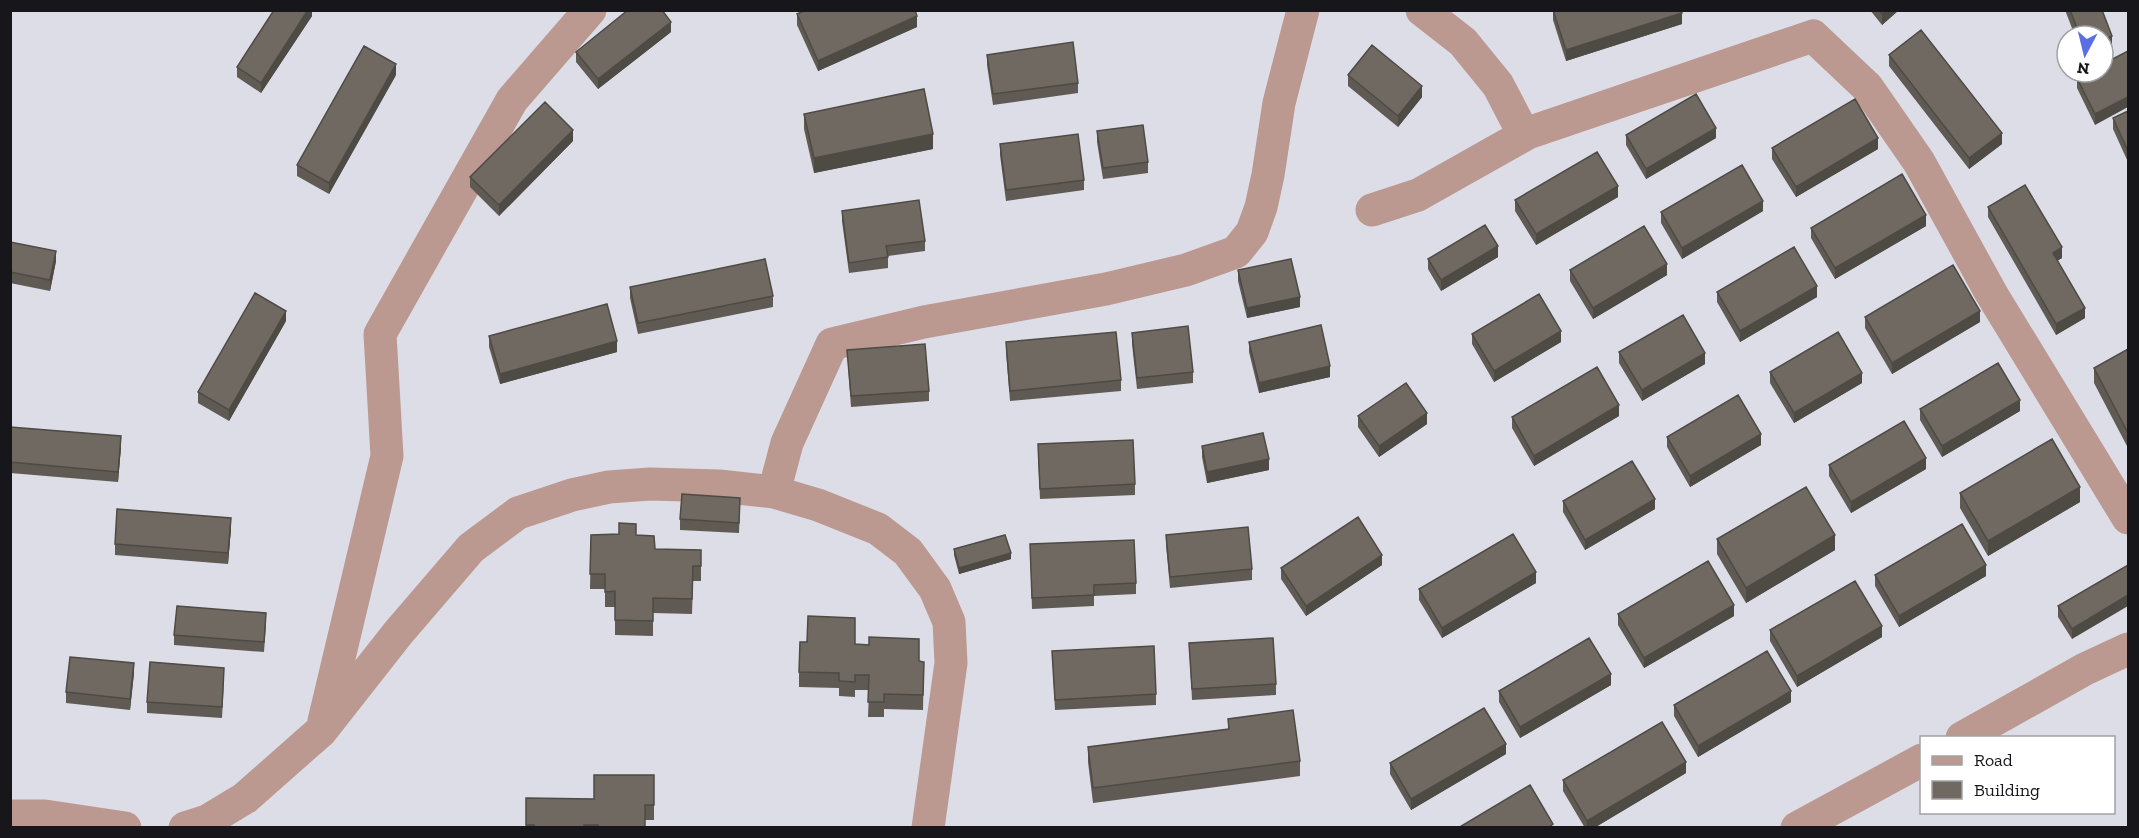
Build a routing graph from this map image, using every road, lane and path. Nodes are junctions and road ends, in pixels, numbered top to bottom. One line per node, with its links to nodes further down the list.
1 (590, 10): 9 (street)
2 (1303, 10): 6 (street)
3 (1422, 10): 4 (street)
4 (1524, 135): 5 (street); 7 (street)
5 (1372, 210)
6 (774, 492): 9 (street); 15 (street)
7 (2128, 518)
8 (2128, 649): 10 (street)
9 (321, 731): 14 (street)
10 (1966, 736)
11 (1920, 761): 16 (street)
12 (10, 816): 13 (street)
13 (125, 828)
14 (185, 828)
15 (928, 828)
16 (1797, 828)

